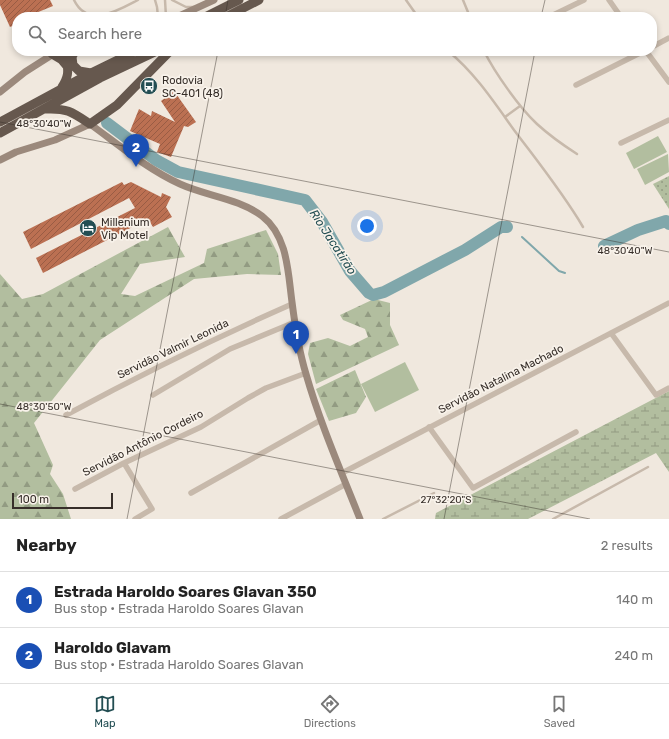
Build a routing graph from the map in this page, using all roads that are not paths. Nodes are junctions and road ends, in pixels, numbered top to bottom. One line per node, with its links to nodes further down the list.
1 (74, 0): 14 (lane)
2 (138, 0): 15 (lane)
3 (155, 0): 16 (lane)
4 (165, 0): 17 (lane)
5 (172, 0): 13 (lane)
6 (214, 0): 13 (main road)
7 (239, 0): 19 (highway)
8 (259, 0): 20 (highway)
9 (406, 0): 21 (lane)
10 (463, 0): 22 (lane)
11 (584, 0): 23 (street)
12 (609, 0): 24 (street)
13 (200, 7): 18 (main road)
14 (85, 12)
15 (114, 12)
16 (158, 12)
17 (166, 12)
18 (188, 12)
19 (215, 12)
20 (236, 12)
21 (414, 12)
22 (468, 12)
23 (559, 12)
24 (617, 12)
25 (669, 38): 26 (street)
26 (657, 44)
27 (47, 56): 43 (main road)
28 (58, 56): 38 (highway)
29 (67, 56): 38 (highway)
30 (72, 56): 39 (highway)
31 (126, 56): 39 (highway)
32 (146, 56): 45 (highway)
33 (165, 56): 50 (highway)
34 (454, 56): 47 (lane)
35 (487, 56): 44 (lane)
36 (635, 56): 41 (street)
37 (649, 56): 40 (street)
38 (68, 68): 42 (highway)
39 (91, 73): 42 (highway)
40 (669, 82)
41 (576, 85)
42 (62, 87): 49 (highway)
43 (0, 92)
44 (520, 106): 47 (lane); 54 (lane)
45 (44, 109): 46 (highway); 51 (highway)
46 (78, 116): 50 (highway); 52 (main road)
47 (505, 117): 56 (lane)
48 (669, 120): 53 (street)
49 (0, 122)
50 (90, 124): 52 (main road); 58 (main road)
51 (0, 133)
52 (71, 133): 55 (main road)
53 (621, 143)
54 (577, 154)
55 (0, 160)
56 (583, 227)
57 (669, 303): 60 (street, Servidão Natalina Machado)
58 (292, 304): 59 (main road); 64 (street, Servidão Valmir Leonida)
59 (295, 322): 61 (main road); 63 (street)
60 (611, 333): 62 (street); 66 (street, Servidão Natalina Machado)
61 (306, 373): 65 (main road); 68 (street, Servidão Antônio Cordeiro)
62 (669, 388)
63 (153, 396)
64 (66, 415)
65 (321, 420): 70 (main road); 73 (street)
66 (429, 428): 67 (street); 70 (street, Servidão Natalina Machado)
67 (576, 432)
68 (124, 463): 72 (street, Servidão Antônio Cordeiro); 75 (street)
69 (648, 467): 79 (lane)
70 (342, 473): 71 (main road)
71 (346, 484): 76 (street); 77 (main road)
72 (75, 489)
73 (191, 493)
74 (434, 493): 78 (lane)
75 (135, 519)
76 (281, 519)
77 (360, 519)
78 (383, 519)
79 (553, 519)

